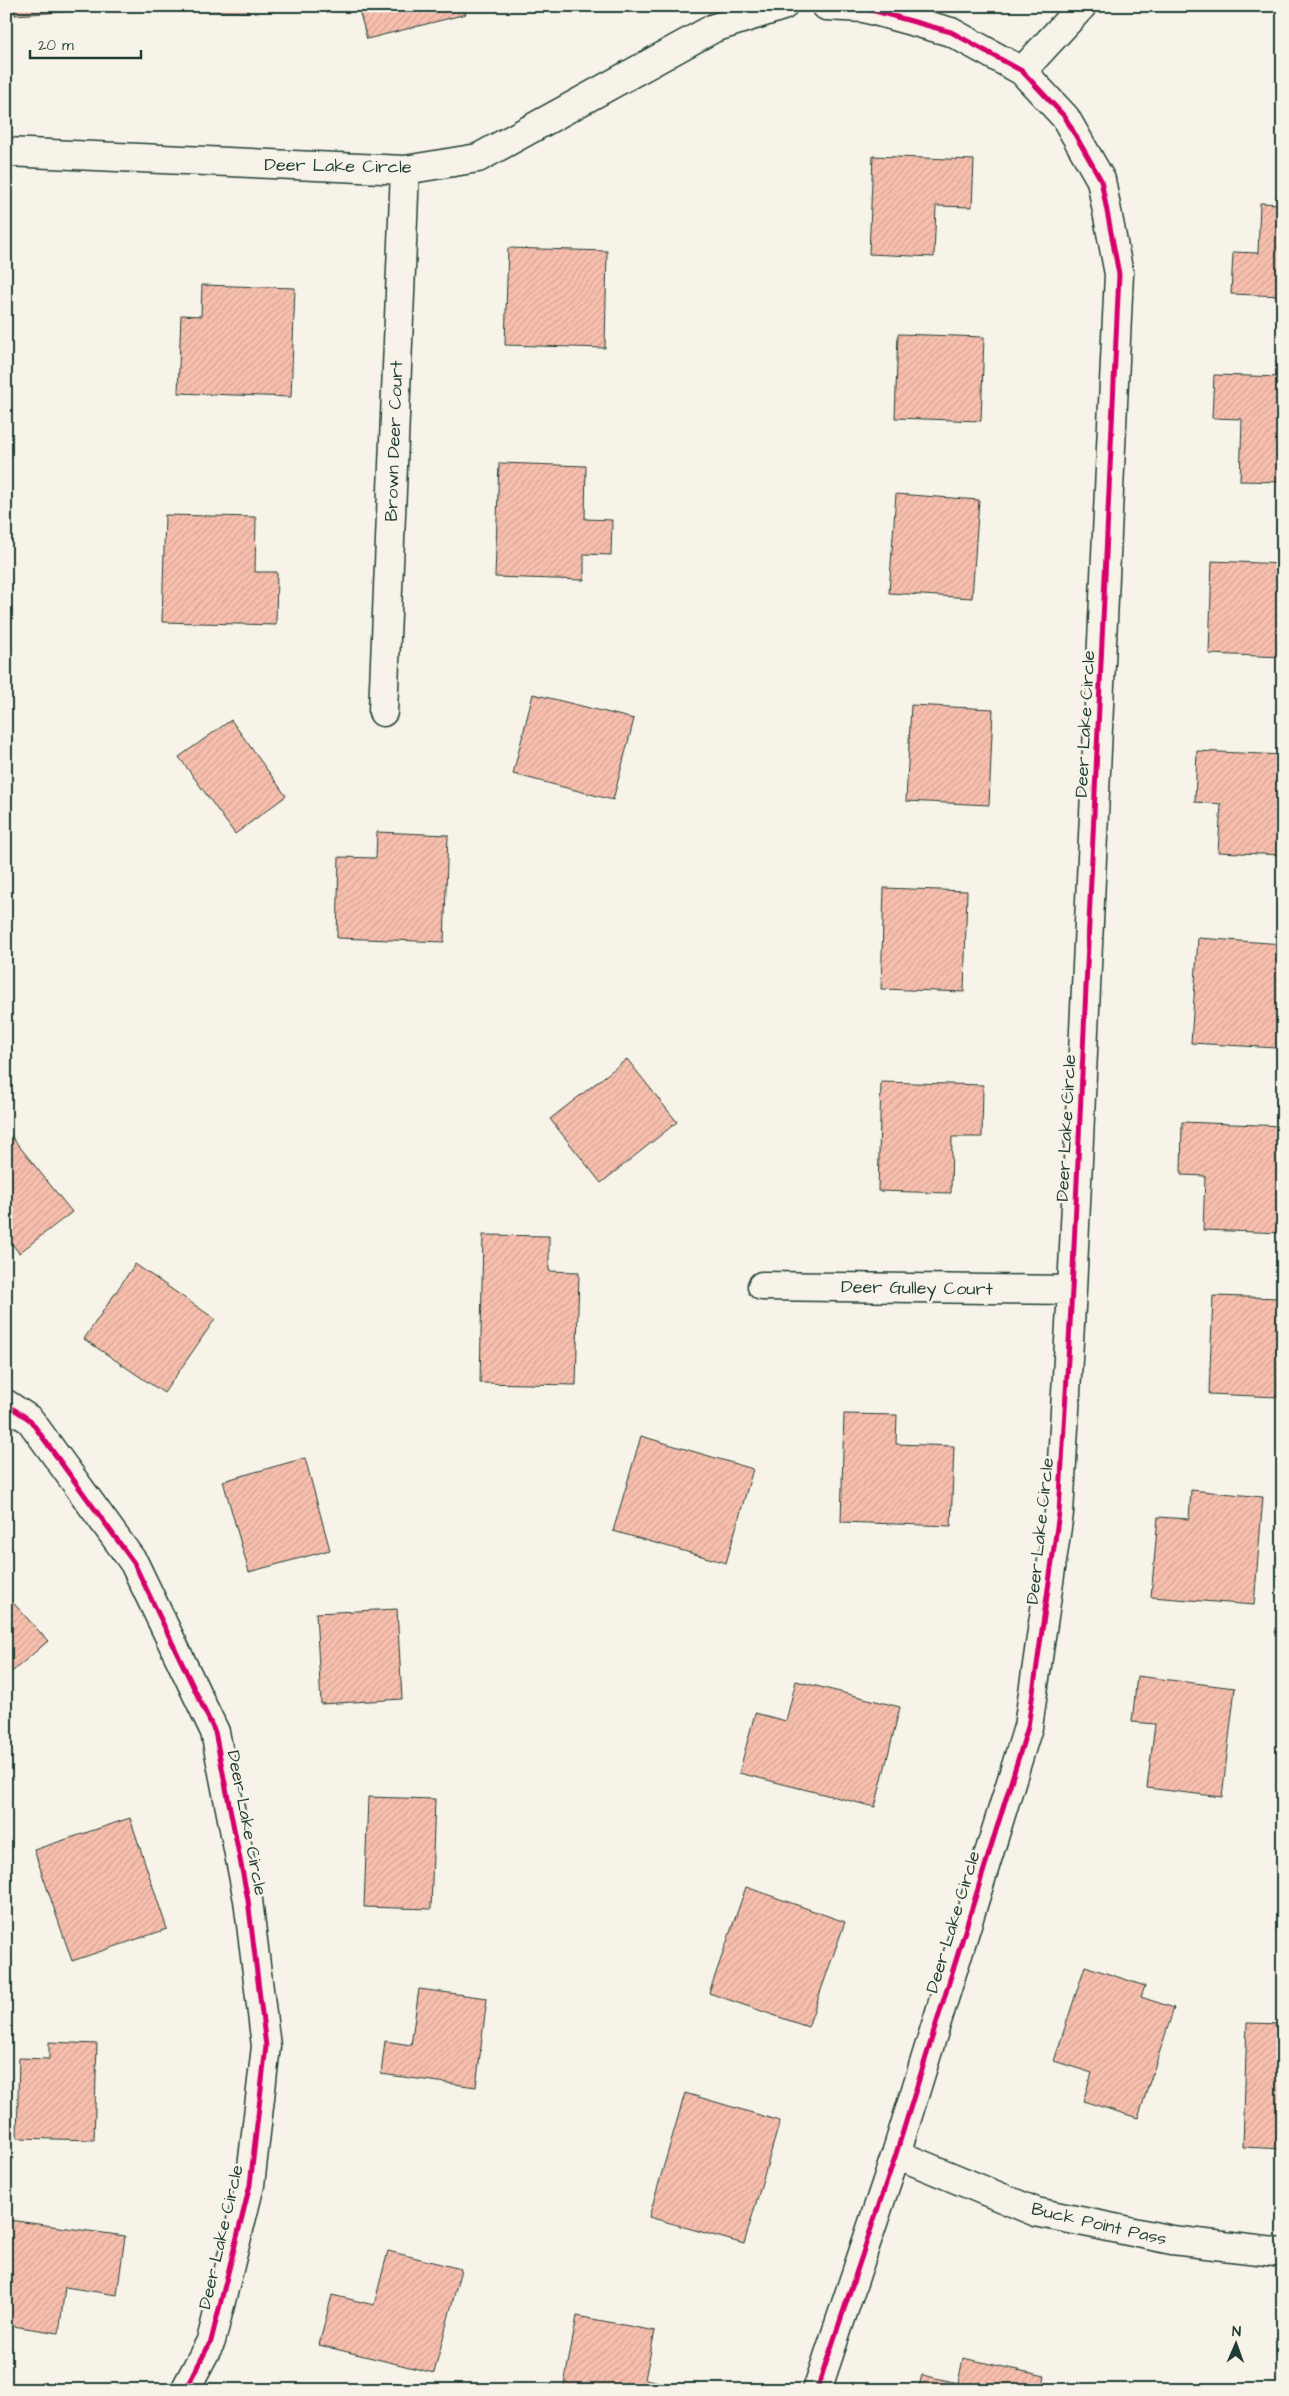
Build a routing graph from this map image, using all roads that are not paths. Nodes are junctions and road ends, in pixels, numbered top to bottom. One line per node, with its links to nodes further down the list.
1 (782, 6): 6 (street, Deer Lake Circle)
2 (826, 6): 4 (street, Deer Lake Circle)
3 (1082, 6): 4 (street)
4 (1022, 71): 9 (street, Deer Lake Circle)
5 (6, 152): 6 (street, Deer Lake Circle)
6 (405, 170): 7 (street, Brown Deer Court)
7 (383, 712)
8 (762, 1286): 9 (street, Deer Gulley Court)
9 (1072, 1290): 11 (street, Deer Lake Circle)
10 (6, 1404): 13 (street, Deer Lake Circle)
11 (896, 2154): 12 (street, Buck Point Pass); 14 (street, Deer Lake Circle)
12 (1283, 2253)
13 (185, 2390)
14 (817, 2390)

